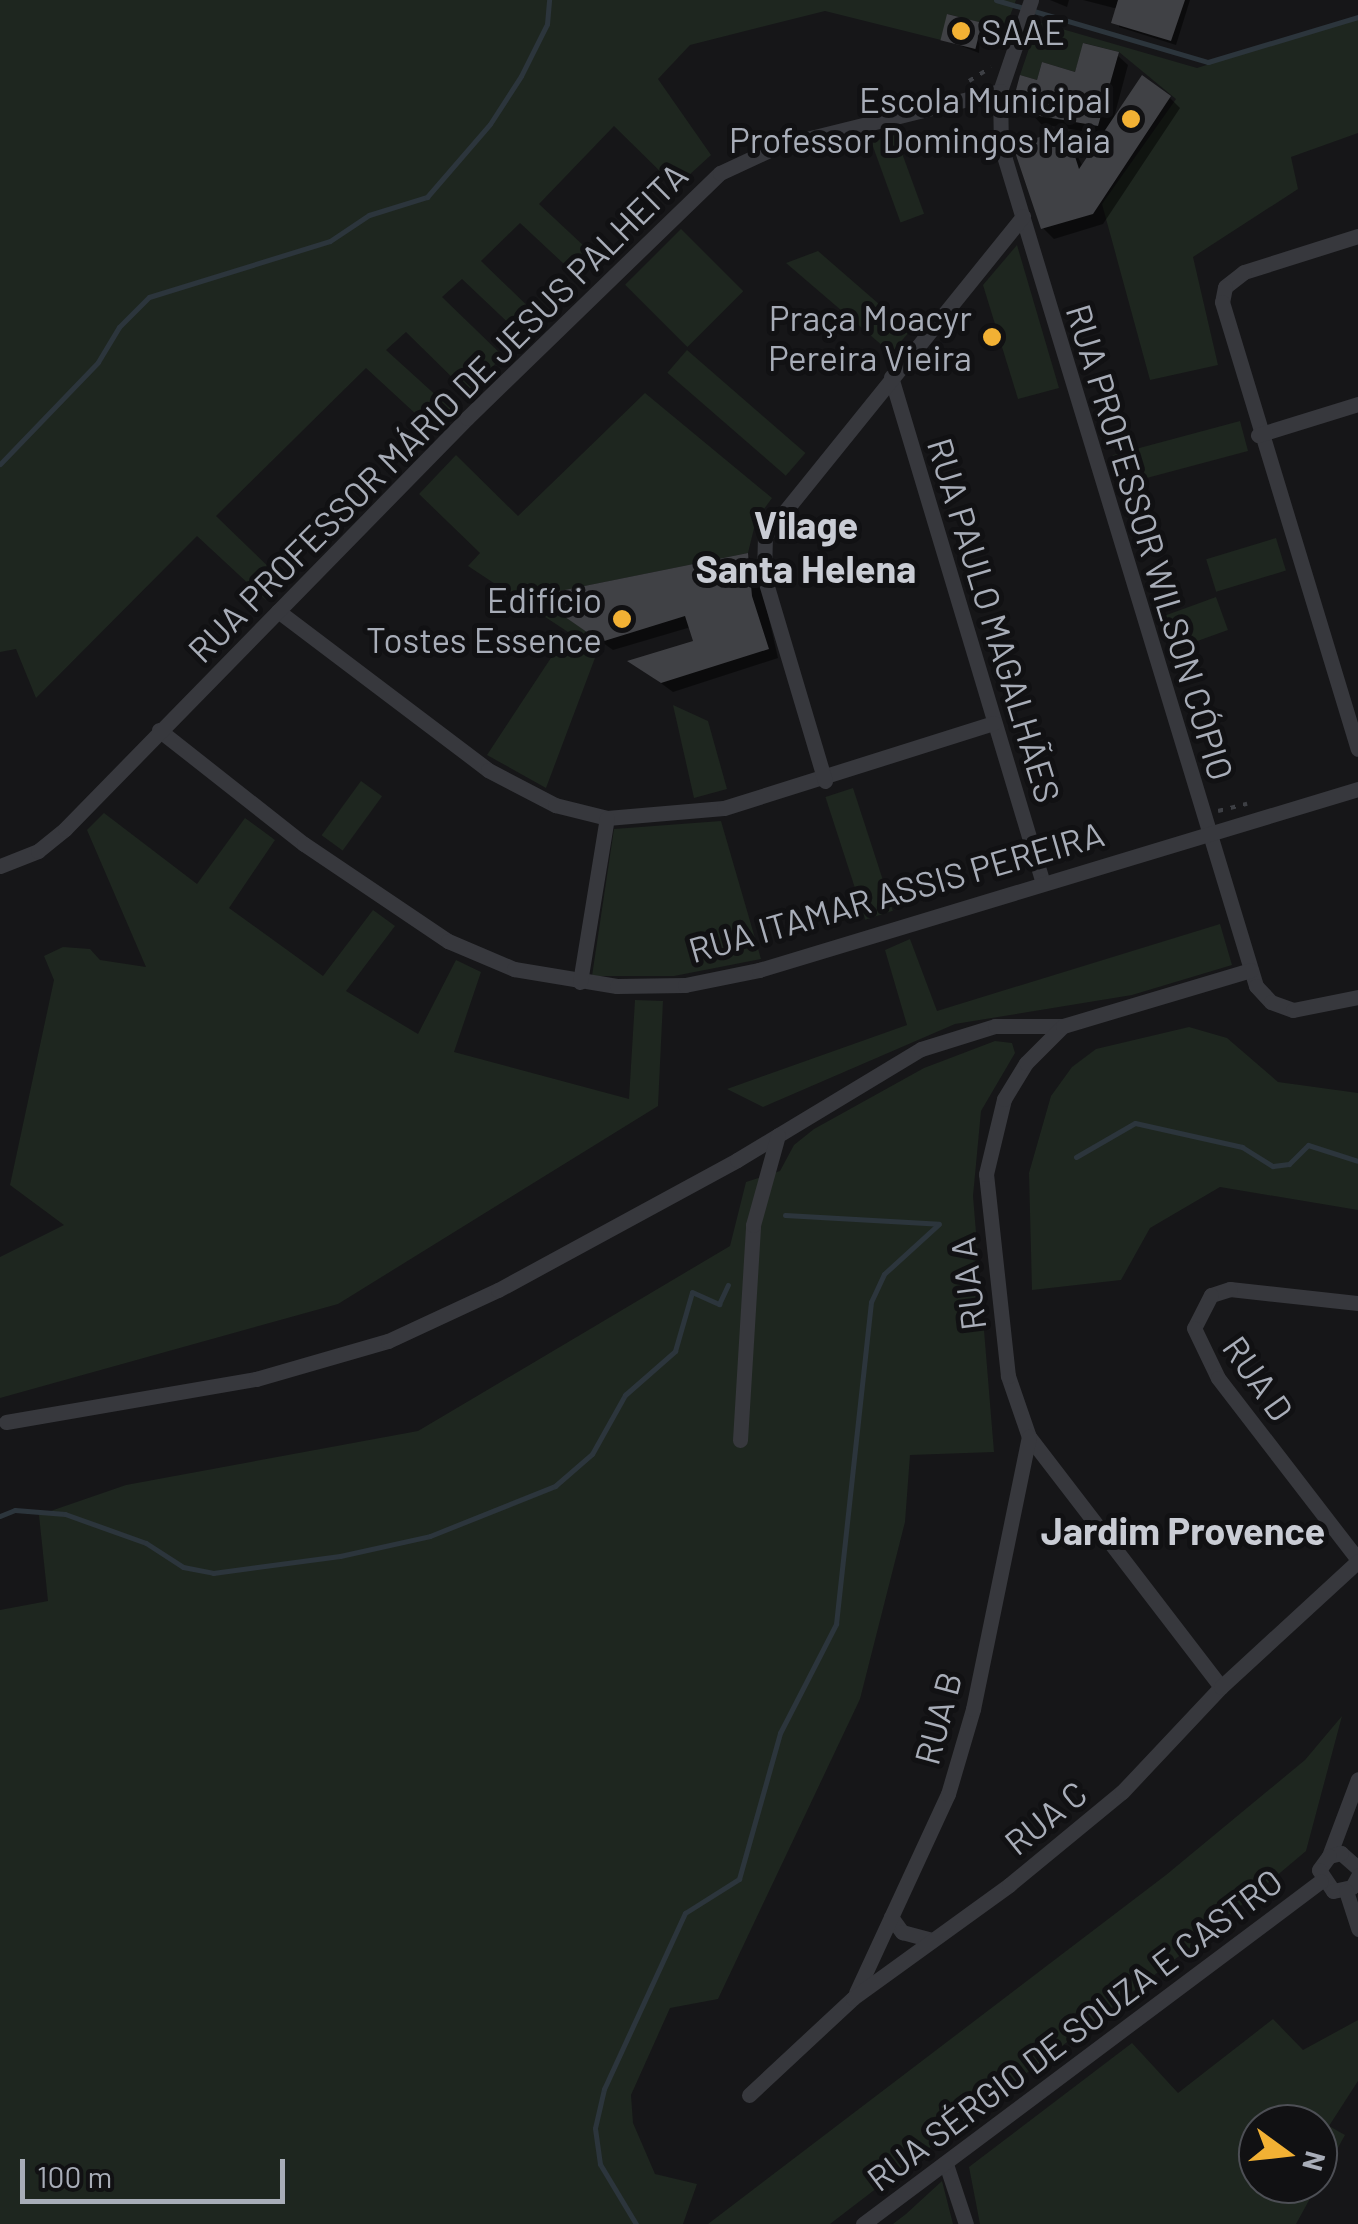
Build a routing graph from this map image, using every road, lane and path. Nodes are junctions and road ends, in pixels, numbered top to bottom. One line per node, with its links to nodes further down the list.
1 (1029, 6): 3 (street, RUA PROFESSOR WILSON CÓPIO)
2 (984, 72): 3 (path)
3 (992, 92): 4 (street, RUA PROFESSOR WILSON CÓPIO); 9 (street, RUA PROFESSOR MÁRIO DE JESUS PALHEITA)
4 (1022, 216): 6 (street); 18 (street, RUA PROFESSOR WILSON CÓPIO)
5 (1358, 236): 8 (street)
6 (891, 378): 10 (street, RUA PAULO MAGALHÃES); 13 (street)
7 (1358, 404): 8 (street)
8 (1258, 435): 12 (street)
9 (278, 612): 11 (street, RUA PROFESSOR MÁRIO DE JESUS PALHEITA); 17 (street)
10 (994, 723): 13 (street); 20 (street, RUA PAULO MAGALHÃES)
11 (159, 730): 19 (street, RUA PROFESSOR MÁRIO DE JESUS PALHEITA); 22 (street, RUA ITAMAR ASSIS PEREIRA)
12 (1358, 749)
13 (825, 781): 17 (street)
14 (1358, 789): 18 (street, RUA ITAMAR ASSIS PEREIRA)
15 (1248, 804): 16 (path)
16 (1211, 813)
17 (607, 818): 22 (street)
18 (1206, 830): 20 (street, RUA ITAMAR ASSIS PEREIRA); 21 (street, RUA PROFESSOR WILSON CÓPIO)
19 (0, 866)
20 (1042, 880): 22 (street, RUA ITAMAR ASSIS PEREIRA)
21 (1251, 970): 23 (street, RUA PROFESSOR WILSON CÓPIO); 24 (street)
22 (580, 982)
23 (1358, 997)
24 (1063, 1026): 25 (street); 28 (street, RUA A)
25 (778, 1135): 27 (street); 29 (street)
26 (1358, 1303): 30 (street, RUA D)
27 (6, 1422)
28 (1029, 1437): 31 (street, RUA A); 37 (street, RUA B)
29 (740, 1440)
30 (1358, 1561): 31 (street, RUA C)
31 (1221, 1687): 39 (street, RUA C)
32 (1358, 1779): 33 (street)
33 (1328, 1856): 34 (street); 35 (street)
34 (1357, 1866): 36 (street)
35 (1321, 1881): 36 (street); 42 (street, RUA SÉRGIO DE SOUZA E CASTRO)
36 (1346, 1890): 38 (street)
37 (892, 1917): 39 (street); 40 (street, RUA B)
38 (1358, 1929)
39 (933, 1940): 40 (street, RUA C)
40 (854, 1998): 41 (street, RUA C)
41 (749, 2095)
42 (946, 2164): 43 (street, RUA SÉRGIO DE SOUZA E CASTRO); 44 (street)
43 (862, 2224)
44 (966, 2224)

